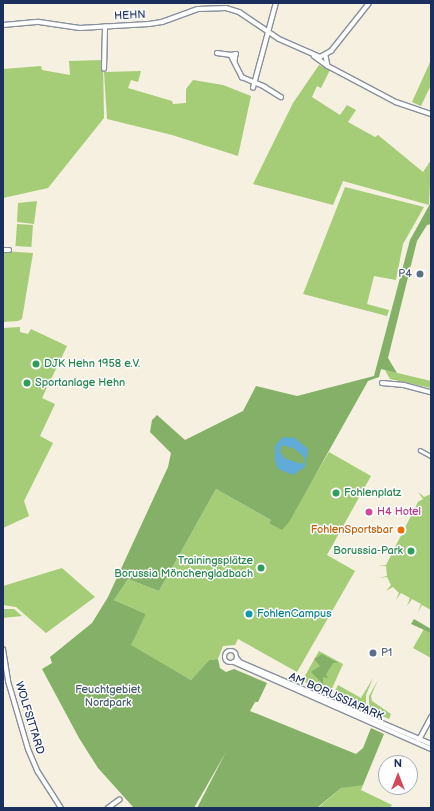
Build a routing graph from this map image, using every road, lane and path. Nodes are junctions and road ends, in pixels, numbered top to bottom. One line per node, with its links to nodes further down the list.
1 (276, 3): 5 (street)
2 (369, 3): 8 (street)
3 (3, 25): 4 (street, HEHN)
4 (105, 27): 5 (street, HEHN); 10 (street, HEHN)
5 (267, 32): 7 (street, HEHN); 11 (street)
6 (216, 53): 11 (street)
7 (314, 56): 8 (street, HEHN); 9 (street, HEHN)
8 (326, 56): 9 (street)
9 (328, 66): 13 (street, HEHN)
10 (104, 69)
11 (254, 86): 12 (street)
12 (281, 97)
13 (431, 114)
14 (3, 250): 15 (street)
15 (9, 250)
16 (382, 383): 17 (street)
17 (431, 392)
18 (420, 450): 19 (street)
19 (431, 456)
20 (3, 649): 29 (street, WOLFSITTARD)
21 (237, 658): 22 (street); 22 (street); 24 (street, AM BORUSSIAPARK)
22 (234, 662): 25 (street, AM BORUSSIAPARK)
23 (431, 717): 24 (street)
24 (420, 739): 25 (street); 26 (street, AM BORUSSIAPARK)
25 (418, 743): 27 (street, AM BORUSSIAPARK)
26 (431, 744)
27 (431, 749)
28 (119, 800): 30 (street)
29 (62, 808)
30 (108, 808)

